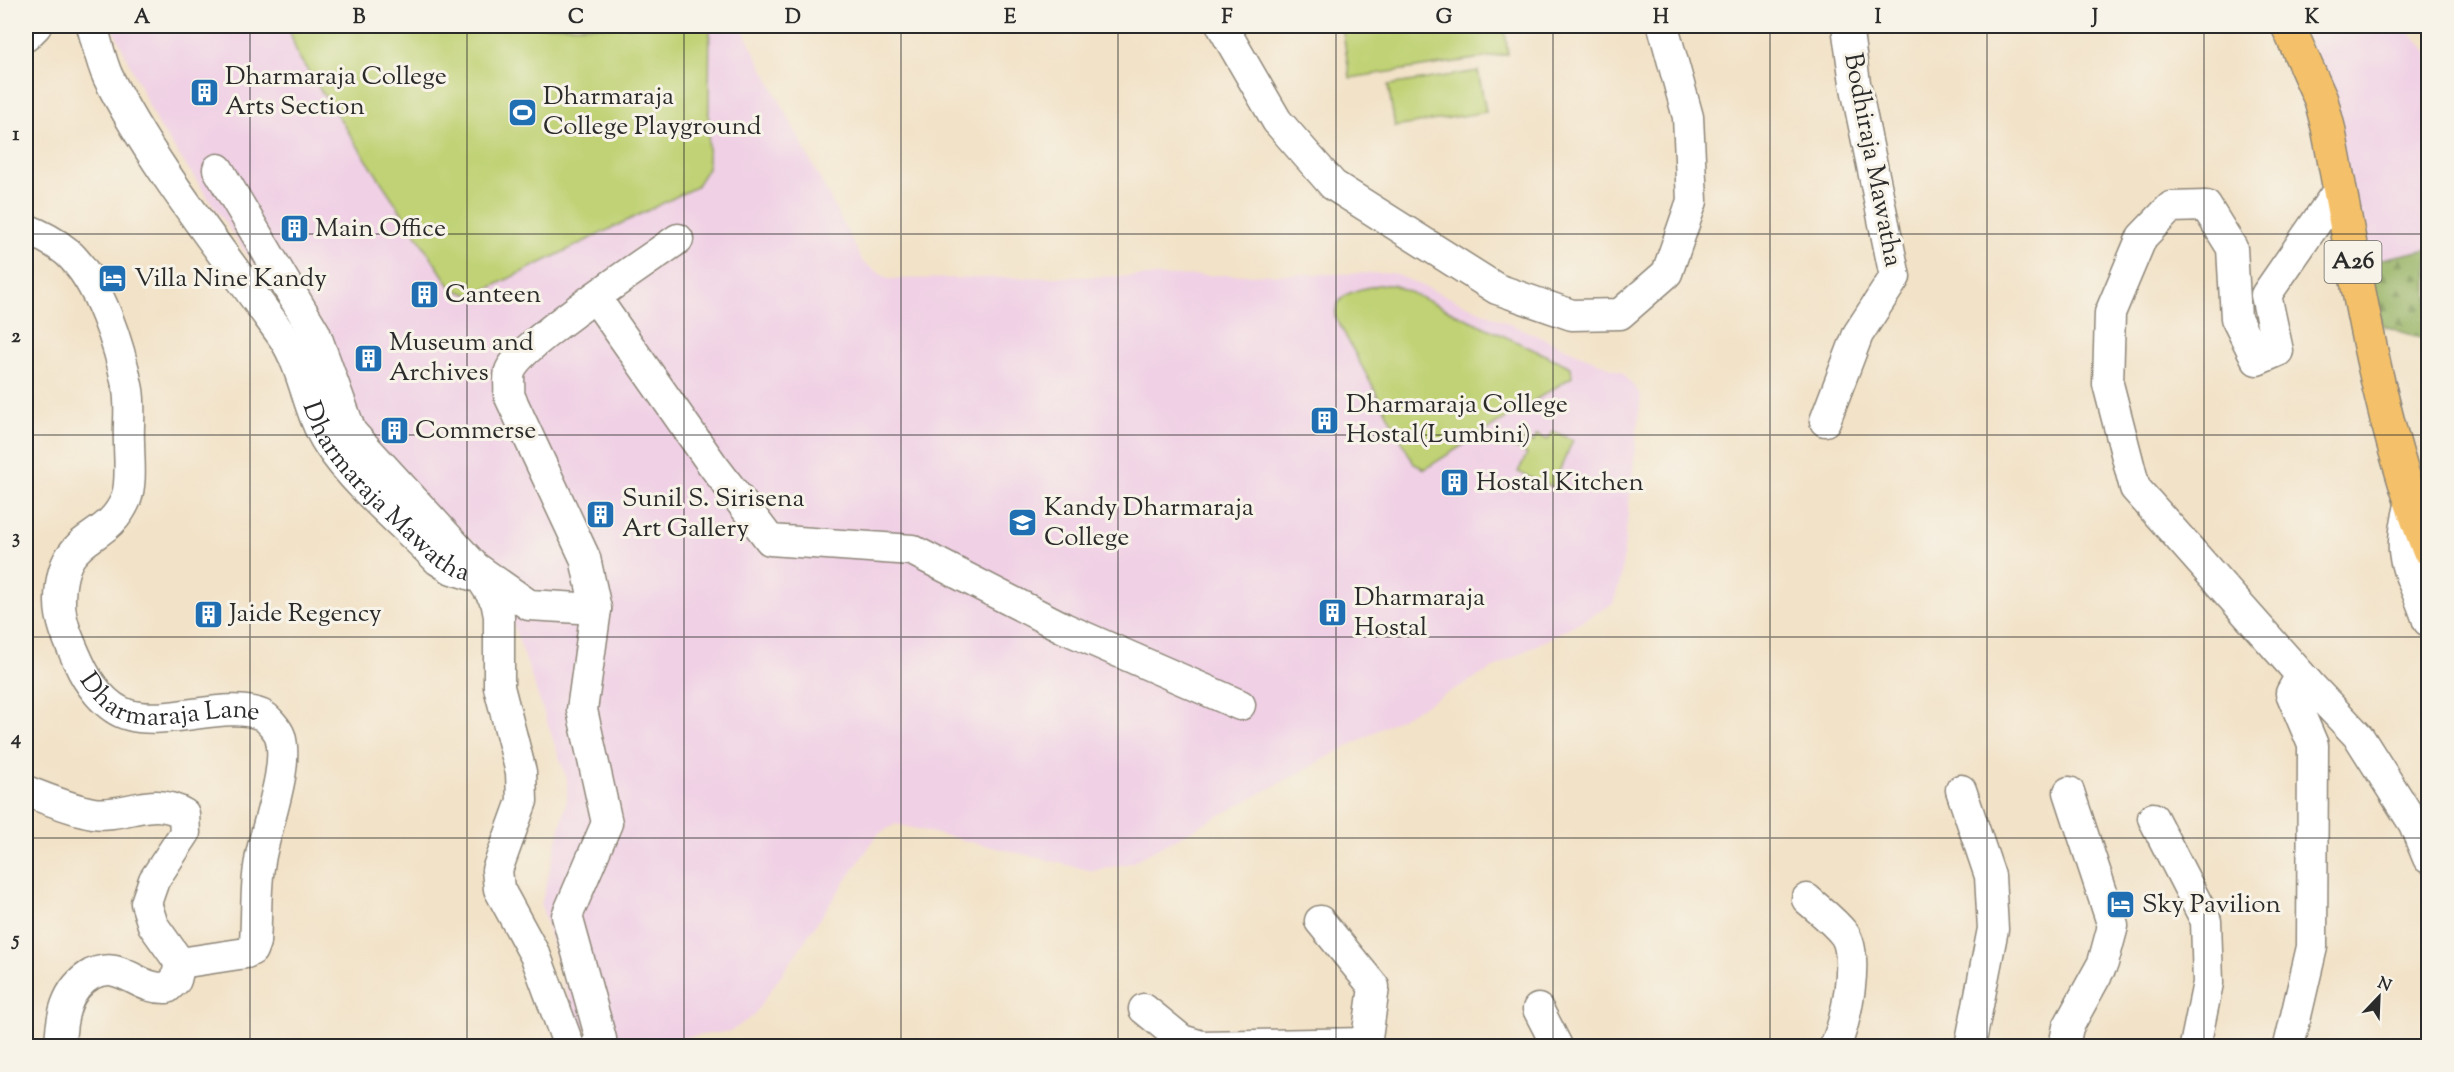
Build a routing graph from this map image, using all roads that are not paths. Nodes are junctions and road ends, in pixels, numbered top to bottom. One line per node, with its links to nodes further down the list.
1 (36, 26): 7 (street)
2 (92, 26): 33 (street, Dharmaraja Mawatha)
3 (1222, 26): 4 (street)
4 (1663, 26)
5 (1847, 26): 13 (street, Bodhiraja Mawatha)
6 (2288, 26): 9 (highway, A26)
7 (26, 36)
8 (218, 169): 16 (street)
9 (2340, 188): 14 (highway, A26); 18 (street)
10 (26, 229): 27 (street, Dharmaraja Lane)
11 (678, 239): 12 (street)
12 (595, 297): 16 (street); 19 (street)
13 (1825, 421)
14 (2411, 502): 15 (highway, A26); 17 (street)
15 (2428, 548)
16 (596, 609): 34 (street)
17 (2428, 621)
18 (2307, 682): 24 (street); 39 (street)
19 (1240, 705)
20 (1961, 790): 37 (street)
21 (26, 791): 27 (street)
22 (2069, 792): 38 (street)
23 (2153, 818): 31 (street)
24 (2428, 858)
25 (1807, 899): 36 (street)
26 (1320, 921): 30 (street)
27 (180, 963): 32 (street)
28 (1143, 1009): 30 (street)
29 (1538, 1009): 35 (street)
30 (1366, 1045)
31 (2195, 1046)
32 (60, 1047)
33 (569, 1047)
34 (596, 1047)
35 (1557, 1047)
36 (1835, 1047)
37 (1970, 1047)
38 (2064, 1047)
39 (2289, 1047)

